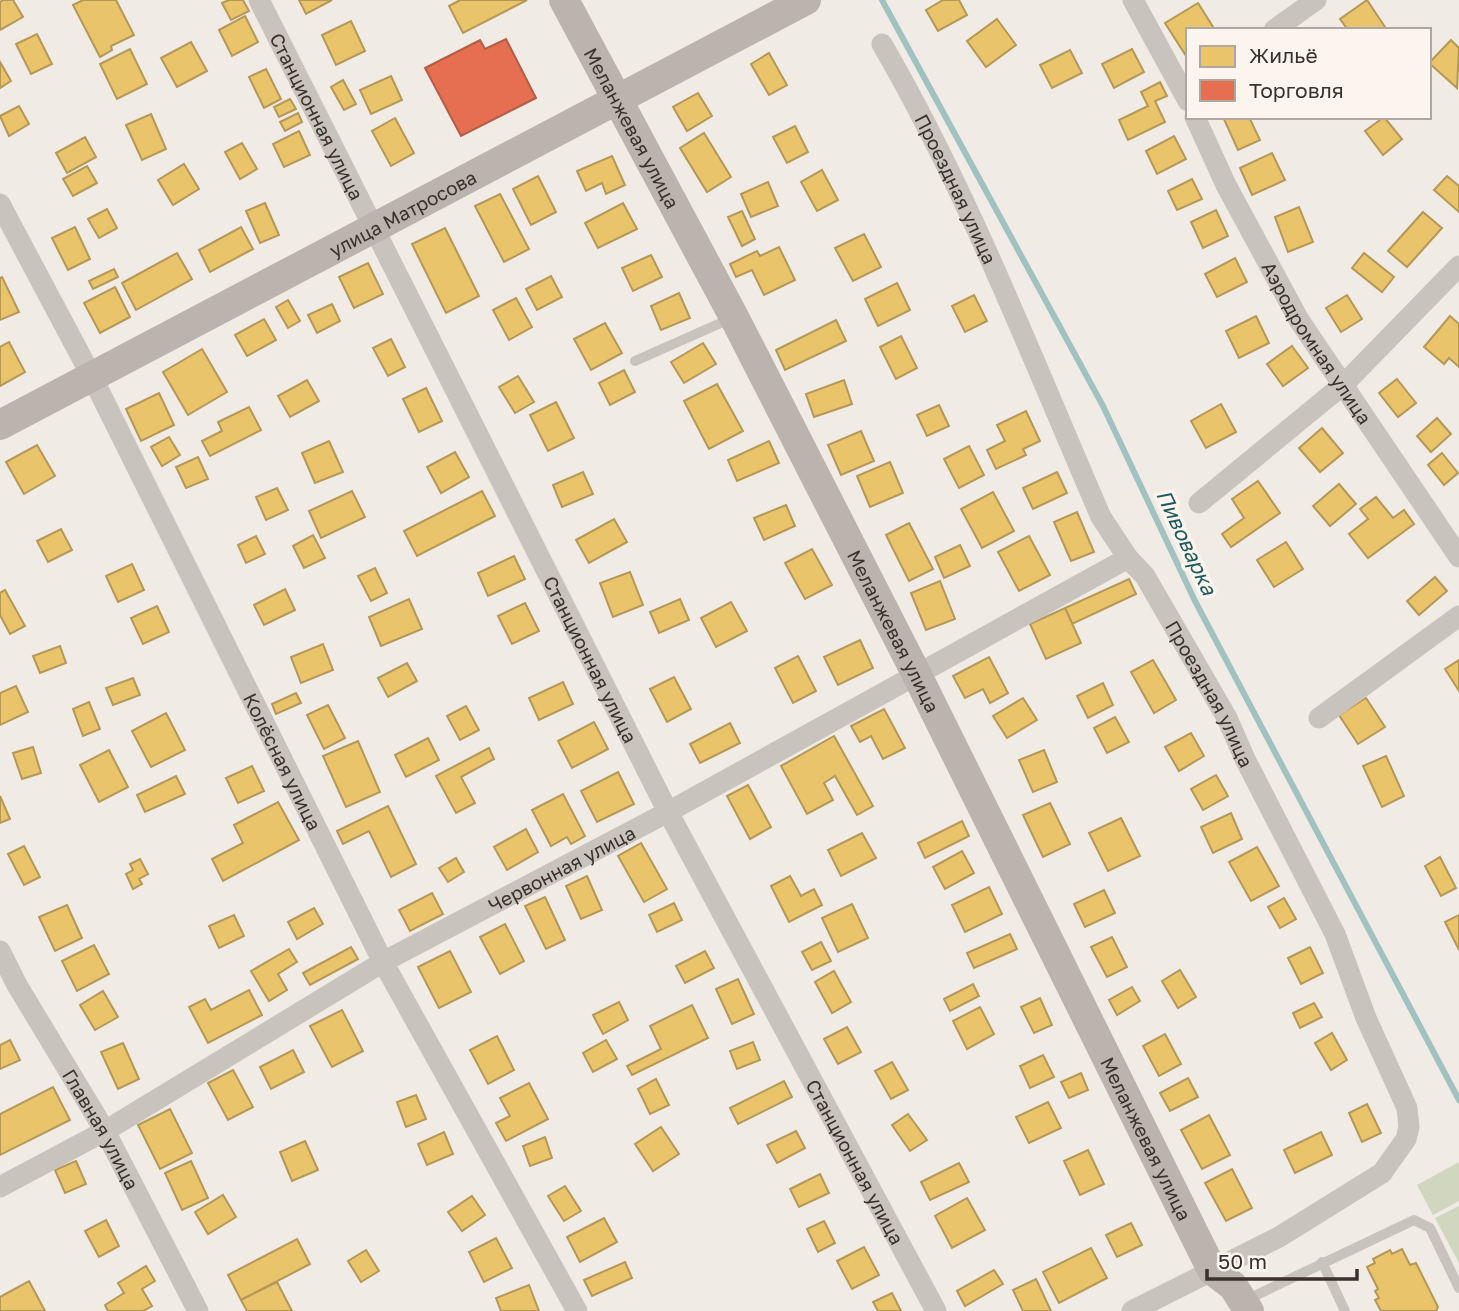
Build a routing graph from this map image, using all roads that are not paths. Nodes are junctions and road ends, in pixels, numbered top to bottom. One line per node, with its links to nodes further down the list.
1 (259, 0): 12 (street, Станционная улица)
2 (564, 0): 9 (street, Меланжевая улица)
3 (806, 0): 9 (street, улица Матросова)
4 (1133, 0): 8 (street)
5 (1316, 0): 6 (street)
6 (1277, 28)
7 (882, 44): 21 (street, Проездная улица)
8 (1186, 93)
9 (617, 100): 12 (street, улица Матросова); 14 (street, Меланжевая улица)
10 (1196, 119): 17 (street, Аэродромная улица)
11 (0, 204): 16 (street, Колёсная улица)
12 (373, 229): 16 (street, улица Матросова); 25 (street, Станционная улица)
13 (1459, 267): 17 (street)
14 (734, 317): 15 (lane); 23 (street, Меланжевая улица)
15 (635, 361)
16 (92, 377): 18 (street, улица Матросова); 27 (street, Колёсная улица)
17 (1344, 384): 19 (street); 20 (street, Аэродромная улица)
18 (0, 425)
19 (1199, 503)
20 (1459, 557)
21 (1128, 558): 23 (street, Червонная улица); 31 (street, Проездная улица)
22 (1459, 616): 24 (street)
23 (916, 673): 25 (street, Червонная улица); 31 (street, Меланжевая улица)
24 (1319, 718)
25 (668, 812): 27 (street, Червонная улица); 36 (street, Станционная улица)
26 (0, 951): 28 (street, Главная улица)
27 (383, 962): 28 (street, Червонная улица); 35 (street, Колёсная улица)
28 (105, 1130): 29 (street, Червонная улица); 34 (street, Главная улица)
29 (0, 1187)
30 (1322, 1262): 32 (lane); 33 (lane); 38 (lane)
31 (1212, 1270): 33 (street); 37 (street, Проездная улица)
32 (1459, 1288)
33 (1246, 1306)
34 (198, 1311)
35 (577, 1311)
36 (936, 1311)
37 (1132, 1311)
38 (1345, 1311)

